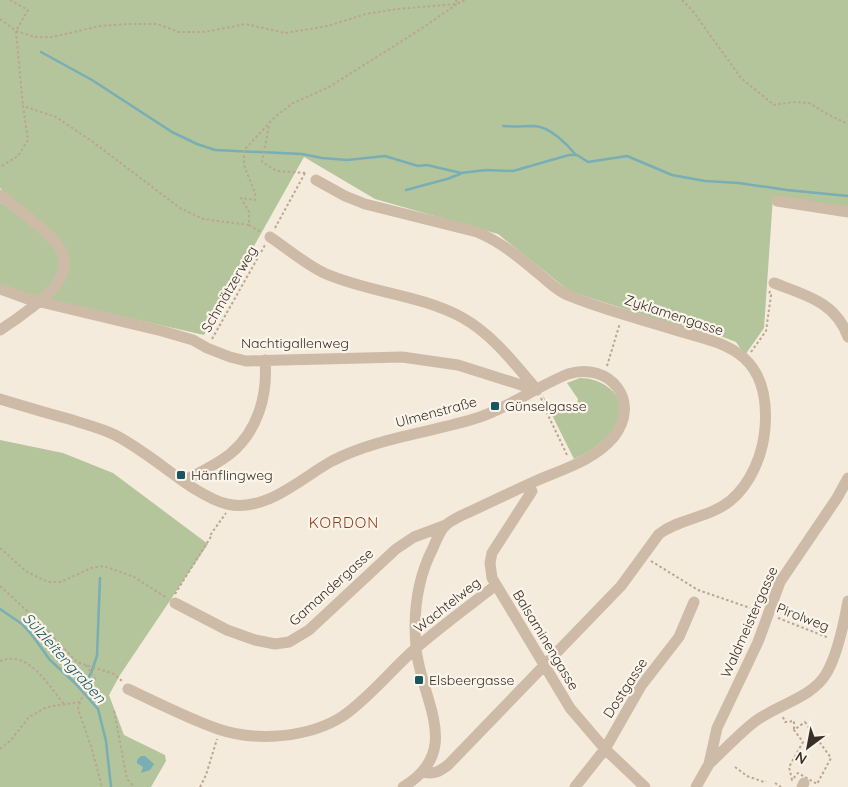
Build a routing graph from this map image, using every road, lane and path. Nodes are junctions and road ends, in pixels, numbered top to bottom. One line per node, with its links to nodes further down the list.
1 (10, 0): 7 (path)
2 (456, 0): 5 (path)
3 (465, 0): 5 (path)
4 (682, 0): 10 (path)
5 (457, 4): 7 (path); 9 (path)
6 (0, 19): 7 (path)
7 (16, 32): 8 (path)
8 (23, 106): 11 (path); 16 (path)
9 (269, 124): 16 (path); 17 (path, Schmätzerweg)
10 (848, 124)
11 (0, 167)
12 (316, 180): 21 (street, Zyklamengasse)
13 (0, 195): 20 (street)
14 (776, 201): 15 (street)
15 (848, 212)
16 (249, 225): 17 (path)
17 (270, 237): 24 (path, Schmätzerweg); 28 (street)
18 (772, 286): 23 (street); 25 (path)
19 (0, 288): 20 (street, Nachtigallenweg)
20 (40, 301): 22 (street); 24 (street, Nachtigallenweg)
21 (623, 314): 25 (street, Zyklamengasse); 27 (path)
22 (0, 330)
23 (848, 336)
24 (207, 348): 26 (street, Nachtigallenweg)
25 (745, 359): 37 (street, Zyklamengasse)
26 (265, 360): 28 (street, Nachtigallenweg); 32 (street)
27 (605, 372)
28 (537, 389): 30 (path); 32 (street, Ulmenstraße); 35 (street, Ulmenstraße)
29 (0, 399): 32 (street, Ulmenstraße)
30 (568, 458)
31 (848, 478): 43 (street, Waldmeistergasse)
32 (183, 481)
33 (532, 491): 38 (street, Balsaminengasse)
34 (226, 511): 41 (path)
35 (446, 525): 41 (street, Gamandergasse); 45 (street)
36 (0, 548): 41 (path)
37 (643, 556): 43 (path, Pirolweg); 48 (street, Zyklamengasse)
38 (496, 585): 45 (street, Wachtelweg); 48 (street, Balsaminengasse)
39 (0, 586): 47 (path)
40 (848, 601): 44 (street)
41 (173, 602)
42 (694, 602): 56 (street, Dostgasse)
43 (768, 614): 44 (path, Pirolweg); 58 (street, Waldmeistergasse)
44 (839, 641): 51 (street)
45 (416, 648): 54 (street); 60 (street)
46 (0, 661): 52 (path)
47 (85, 664): 49 (path); 50 (path)
48 (545, 666): 56 (street, Balsaminengasse); 60 (street, Zyklamengasse)
49 (128, 689): 54 (street)
50 (80, 702): 52 (path); 63 (path)
51 (787, 703): 55 (path); 58 (street)
52 (64, 704): 57 (path)
53 (114, 711): 64 (path)
54 (220, 730): 65 (path)
55 (794, 730): 55 (path)
56 (605, 748): 67 (street, Dostgasse); 68 (street, Balsaminengasse)
57 (0, 749)
58 (709, 764): 69 (street, Waldmeistergasse)
59 (735, 767): 61 (path)
60 (424, 772): 66 (street)
61 (766, 781)
62 (775, 783): 70 (path)
63 (102, 787)
64 (134, 787)
65 (200, 787)
66 (403, 787)
67 (575, 787)
68 (645, 787)
69 (696, 787)
70 (781, 787)

